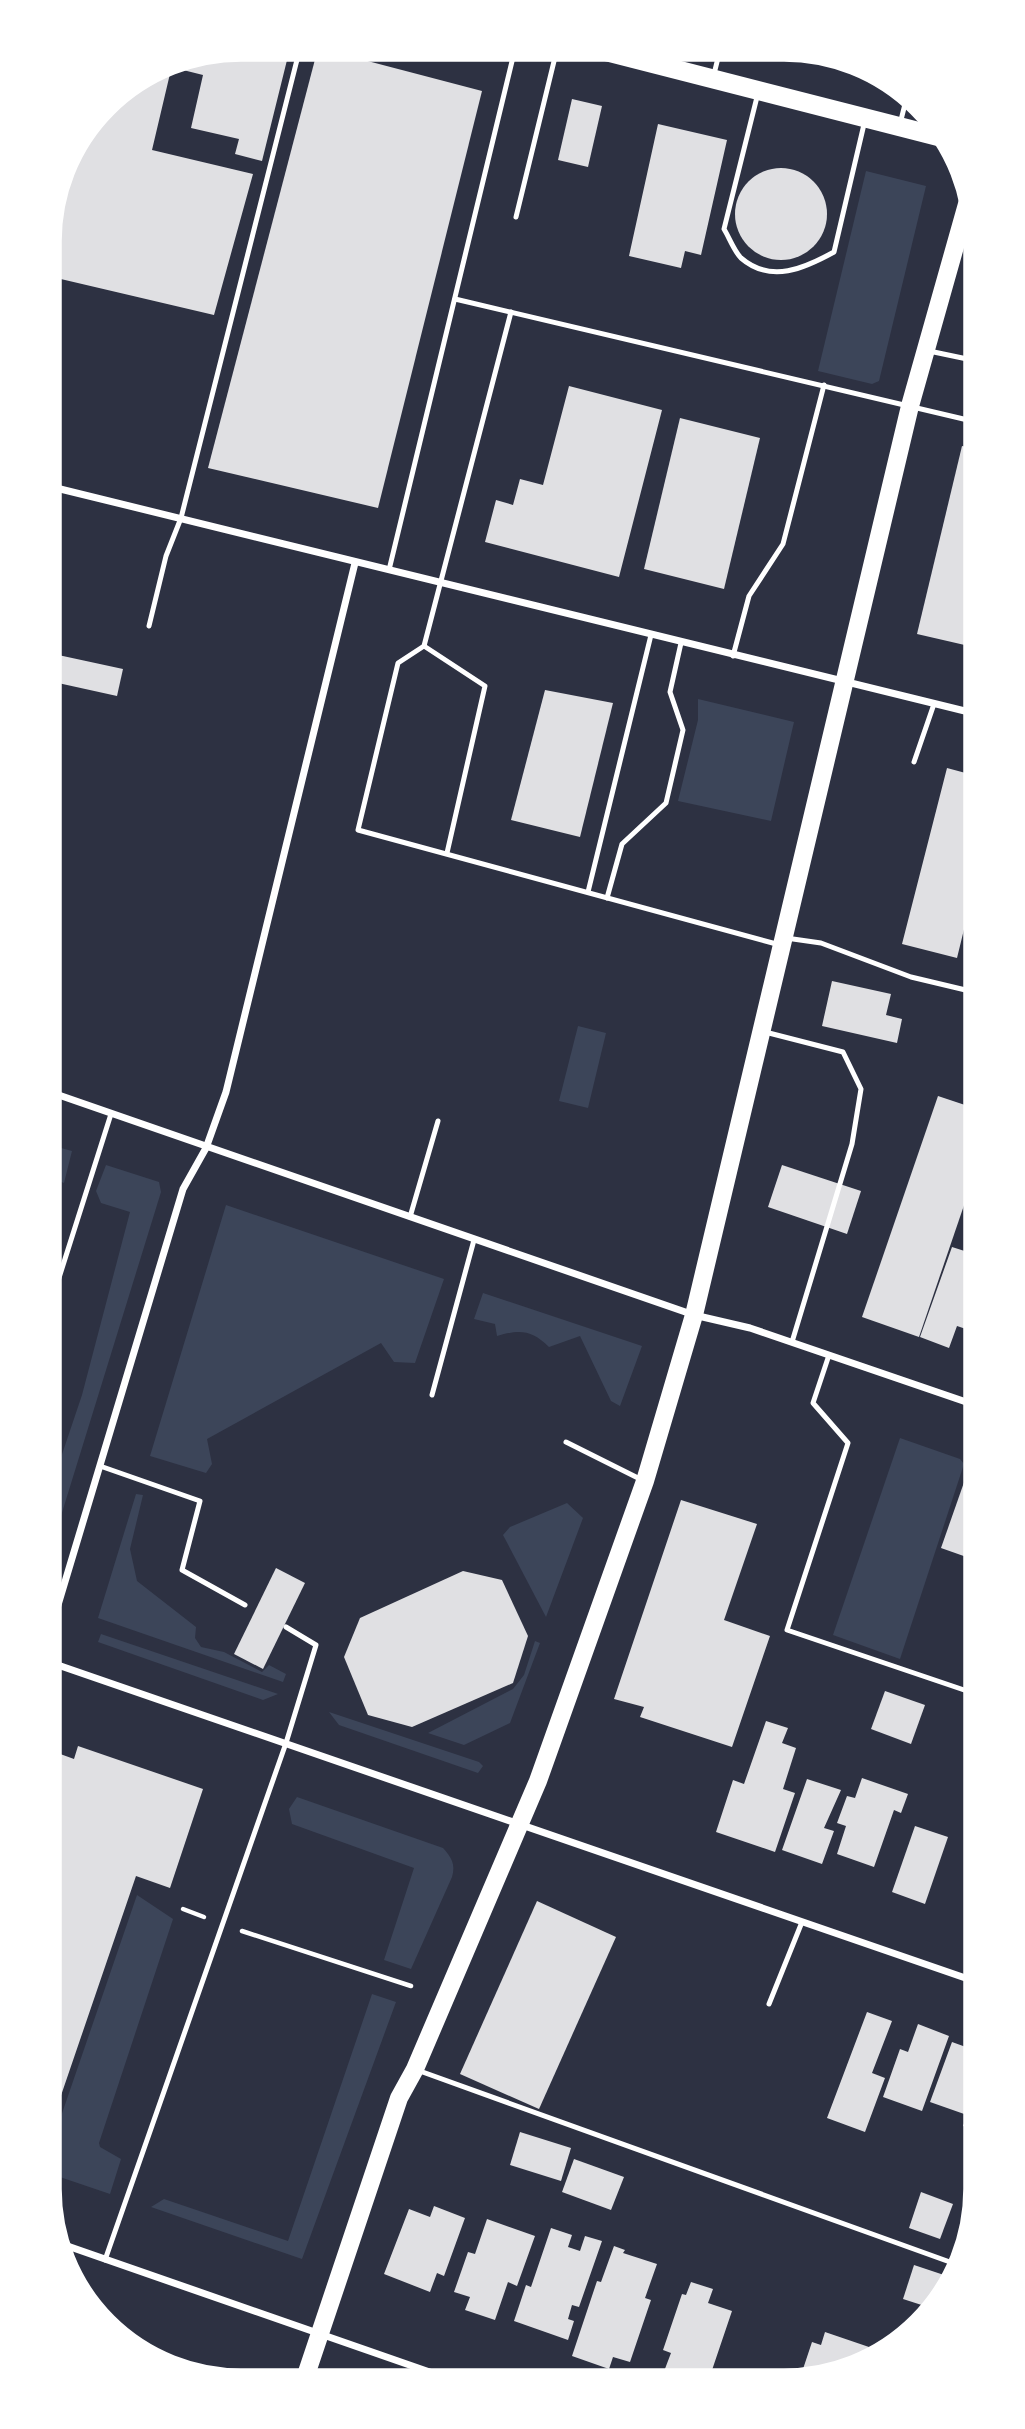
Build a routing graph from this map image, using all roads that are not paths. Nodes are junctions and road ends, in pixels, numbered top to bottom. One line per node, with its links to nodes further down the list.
1 (297, 60): 22 (lane)
2 (512, 60): 14 (lane)
3 (554, 60): 13 (lane)
4 (639, 60): 6 (highway)
5 (718, 60): 6 (lane)
6 (713, 79): 7 (highway)
7 (758, 90): 9 (highway); 9 (lane)
8 (905, 106): 10 (lane)
9 (866, 118): 10 (highway)
10 (900, 126): 11 (highway)
11 (931, 135)
12 (964, 216): 16 (main road)
13 (516, 217)
14 (455, 299): 15 (lane); 24 (lane)
15 (511, 312): 18 (lane); 25 (lane)
16 (926, 351): 17 (lane); 19 (main road)
17 (965, 359)
18 (824, 385): 19 (lane); 30 (lane)
19 (910, 406): 20 (lane); 31 (main road)
20 (965, 419)
21 (60, 489): 22 (street)
22 (181, 518): 23 (street); 26 (lane)
23 (355, 563): 24 (street); 44 (street)
24 (388, 570): 25 (street)
25 (442, 583): 27 (street); 29 (lane)
26 (149, 626)
27 (651, 635): 28 (street); 36 (lane)
28 (681, 643): 30 (street); 37 (lane)
29 (424, 646): 35 (lane); 35 (lane)
30 (733, 656): 31 (street)
31 (845, 684): 32 (street); 38 (main road)
32 (934, 704): 33 (street); 34 (lane)
33 (965, 711)
34 (914, 762)
35 (447, 853): 36 (lane)
36 (588, 892): 37 (lane)
37 (607, 898): 38 (lane)
38 (784, 942): 39 (lane); 40 (main road)
39 (965, 990)
40 (762, 1031): 48 (main road); 49 (lane)
41 (60, 1096): 42 (street)
42 (111, 1114): 44 (street); 47 (lane)
43 (438, 1121): 45 (lane)
44 (206, 1148): 45 (street); 54 (street)
45 (410, 1217): 46 (street)
46 (474, 1240): 48 (street); 51 (lane)
47 (60, 1275)
48 (694, 1315): 49 (street); 55 (main road)
49 (792, 1342): 50 (street)
50 (829, 1355): 52 (street); 60 (lane)
51 (432, 1395)
52 (965, 1402)
53 (566, 1442): 55 (lane)
54 (100, 1466): 56 (street); 57 (lane)
55 (645, 1481): 62 (main road)
56 (60, 1598)
57 (246, 1605)
58 (286, 1627): 61 (lane)
59 (60, 1666): 61 (street)
60 (965, 1690)
61 (286, 1743): 62 (street); 68 (lane)
62 (520, 1825): 63 (street); 66 (main road)
63 (802, 1922): 64 (street); 65 (lane)
64 (965, 1978)
65 (769, 2004)
66 (415, 2069): 69 (lane); 70 (main road)
67 (70, 2247): 68 (street)
68 (105, 2260): 70 (street)
69 (950, 2262)
70 (319, 2335): 71 (main road); 72 (street)
71 (308, 2370)
72 (423, 2370)

